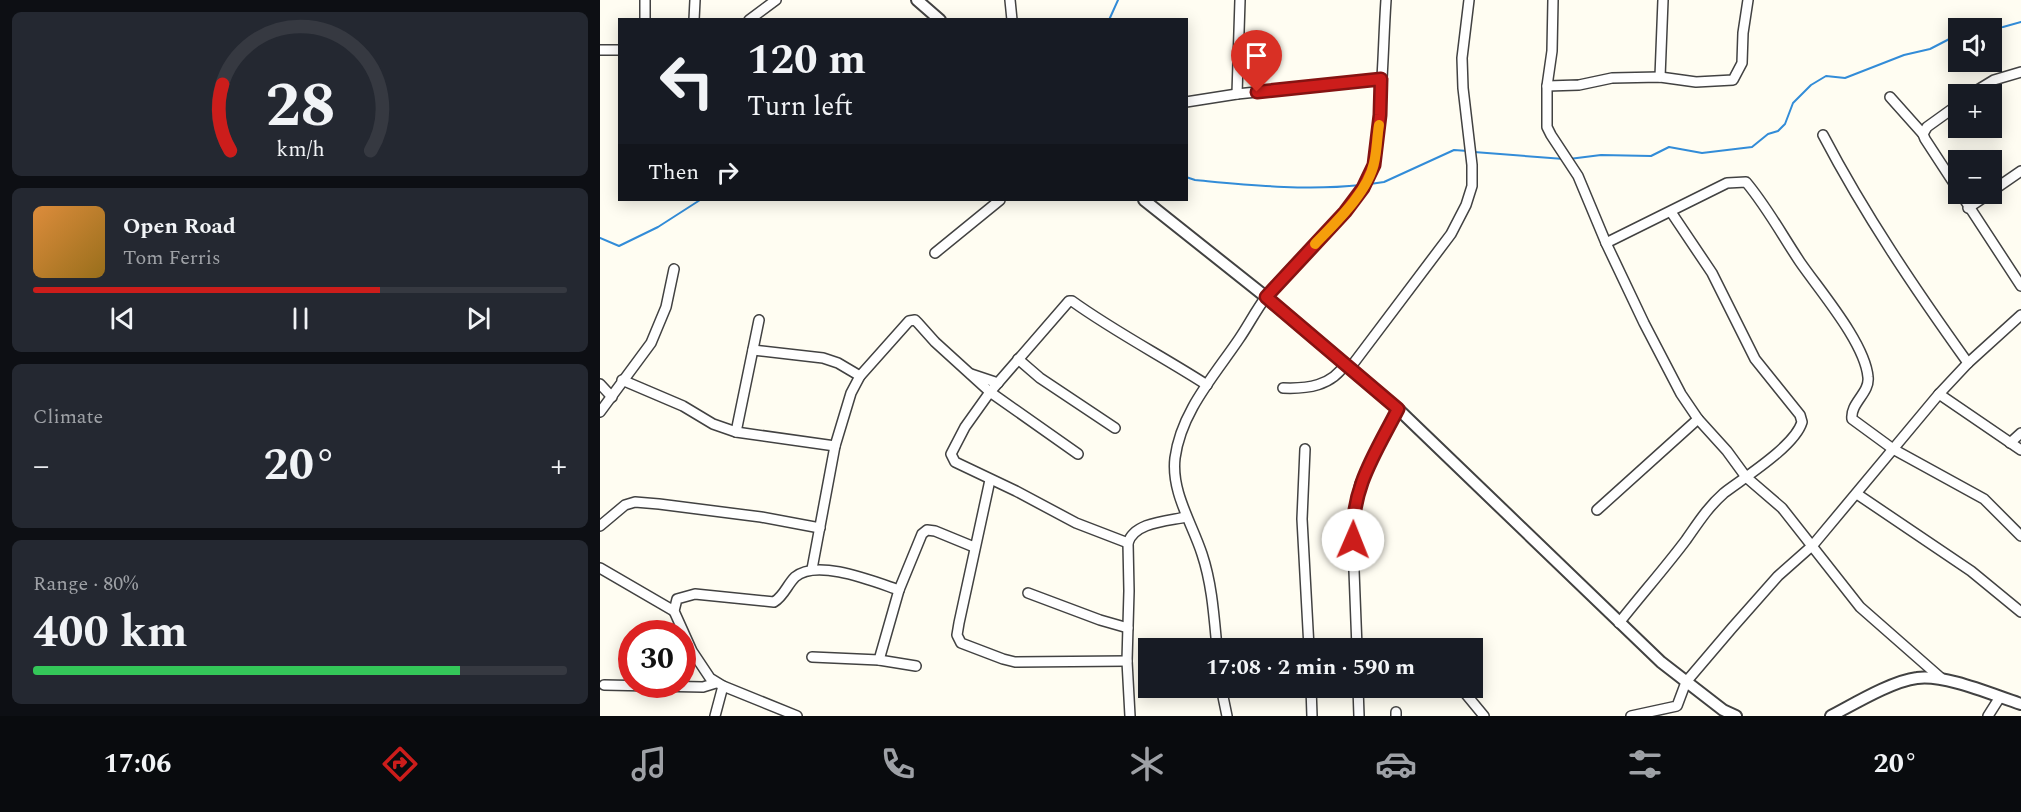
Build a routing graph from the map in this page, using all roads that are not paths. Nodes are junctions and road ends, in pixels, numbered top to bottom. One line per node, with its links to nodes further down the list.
1 (645, 0): 12 (street)
2 (695, 0): 13 (street)
3 (776, 0): 14 (street)
4 (917, 0): 15 (street)
5 (1010, 0): 16 (street)
6 (1240, 0): 24 (street)
7 (1386, 0): 21 (street)
8 (1469, 0): 47 (street)
9 (1553, 0): 23 (street)
10 (1663, 0): 20 (street)
11 (1748, 0): 20 (street)
12 (645, 18)
13 (694, 18)
14 (752, 18)
15 (938, 18)
16 (1012, 18)
17 (600, 50): 18 (street)
18 (618, 50)
19 (2021, 72): 22 (street)
20 (1660, 77): 23 (street)
21 (1381, 79): 24 (street); 41 (street)
22 (1987, 84)
23 (1547, 86): 37 (street)
24 (1237, 94): 26 (street)
25 (1890, 97): 28 (street)
26 (1188, 102)
27 (1948, 112): 28 (street)
28 (1923, 134): 35 (street)
29 (1823, 135): 46 (street)
30 (2021, 171): 31 (street)
31 (2002, 184)
32 (999, 201): 38 (street)
33 (1145, 201): 41 (street)
34 (1974, 204): 35 (street)
35 (1968, 208): 40 (street)
36 (1671, 212): 37 (street); 66 (street); 70 (street)
37 (1606, 243): 60 (street)
38 (935, 253)
39 (674, 269): 50 (street)
40 (2021, 286)
41 (1266, 297): 47 (street); 53 (street)
42 (2021, 315): 46 (street)
43 (759, 320): 44 (street)
44 (753, 350): 49 (street); 62 (street)
45 (1018, 359): 51 (street); 53 (street); 61 (street)
46 (1968, 363): 56 (street)
47 (1348, 366): 54 (street); 58 (street)
48 (969, 373): 49 (street); 51 (street); 55 (street)
49 (860, 376): 65 (street)
50 (622, 380): 57 (street); 62 (street)
51 (998, 383): 55 (street)
52 (600, 384): 57 (street)
53 (1207, 384): 74 (street)
54 (1283, 388)
55 (990, 392): 69 (street); 71 (street)
56 (1939, 394): 64 (street); 66 (street)
57 (612, 397): 59 (street)
58 (1398, 409): 87 (street); 91 (street)
59 (600, 412)
60 (1698, 419): 70 (street); 73 (street)
61 (1115, 428)
62 (736, 432): 65 (street)
63 (2021, 433): 64 (street)
64 (2010, 443): 68 (street)
65 (835, 446): 76 (street)
66 (1893, 449): 72 (street); 77 (street)
67 (1305, 450): 90 (street)
68 (2021, 450)
69 (1078, 454)
70 (1746, 477): 79 (street); 87 (street)
71 (990, 480): 78 (street); 80 (street)
72 (1857, 494): 79 (street); 86 (street)
73 (1598, 510)
74 (1186, 517): 78 (street); 89 (street)
75 (600, 526): 76 (street)
76 (820, 528): 82 (street)
77 (2021, 536)
78 (1128, 543): 88 (street)
79 (1813, 545): 96 (street); 97 (street)
80 (974, 547): 83 (street); 94 (street)
81 (600, 568): 85 (street)
82 (812, 569): 83 (street); 85 (street)
83 (899, 590): 93 (street)
84 (1028, 593): 88 (street)
85 (674, 611): 99 (street)
86 (2021, 612)
87 (1619, 622): 97 (street)
88 (1128, 628): 94 (street)
89 (1216, 638)
90 (1308, 638)
91 (1357, 638)
92 (812, 657): 93 (street)
93 (879, 660): 95 (street)
94 (1127, 661): 109 (street)
95 (916, 666)
96 (1942, 679): 100 (street); 117 (street)
97 (1686, 682): 106 (street); 116 (street)
98 (604, 685): 99 (street)
99 (720, 685): 107 (street); 108 (street)
100 (2000, 697): 105 (street); 118 (street)
101 (1223, 698): 110 (street)
102 (1311, 698): 111 (street)
103 (1358, 698): 112 (street)
104 (1469, 698): 113 (street)
105 (2021, 704)
106 (1677, 706): 114 (street); 115 (street)
107 (715, 716)
108 (797, 716)
109 (1130, 716)
110 (1227, 716)
111 (1312, 716)
112 (1359, 716)
113 (1484, 716)
114 (1631, 716)
115 (1681, 716)
116 (1737, 716)
117 (1832, 716)
118 (1988, 716)

